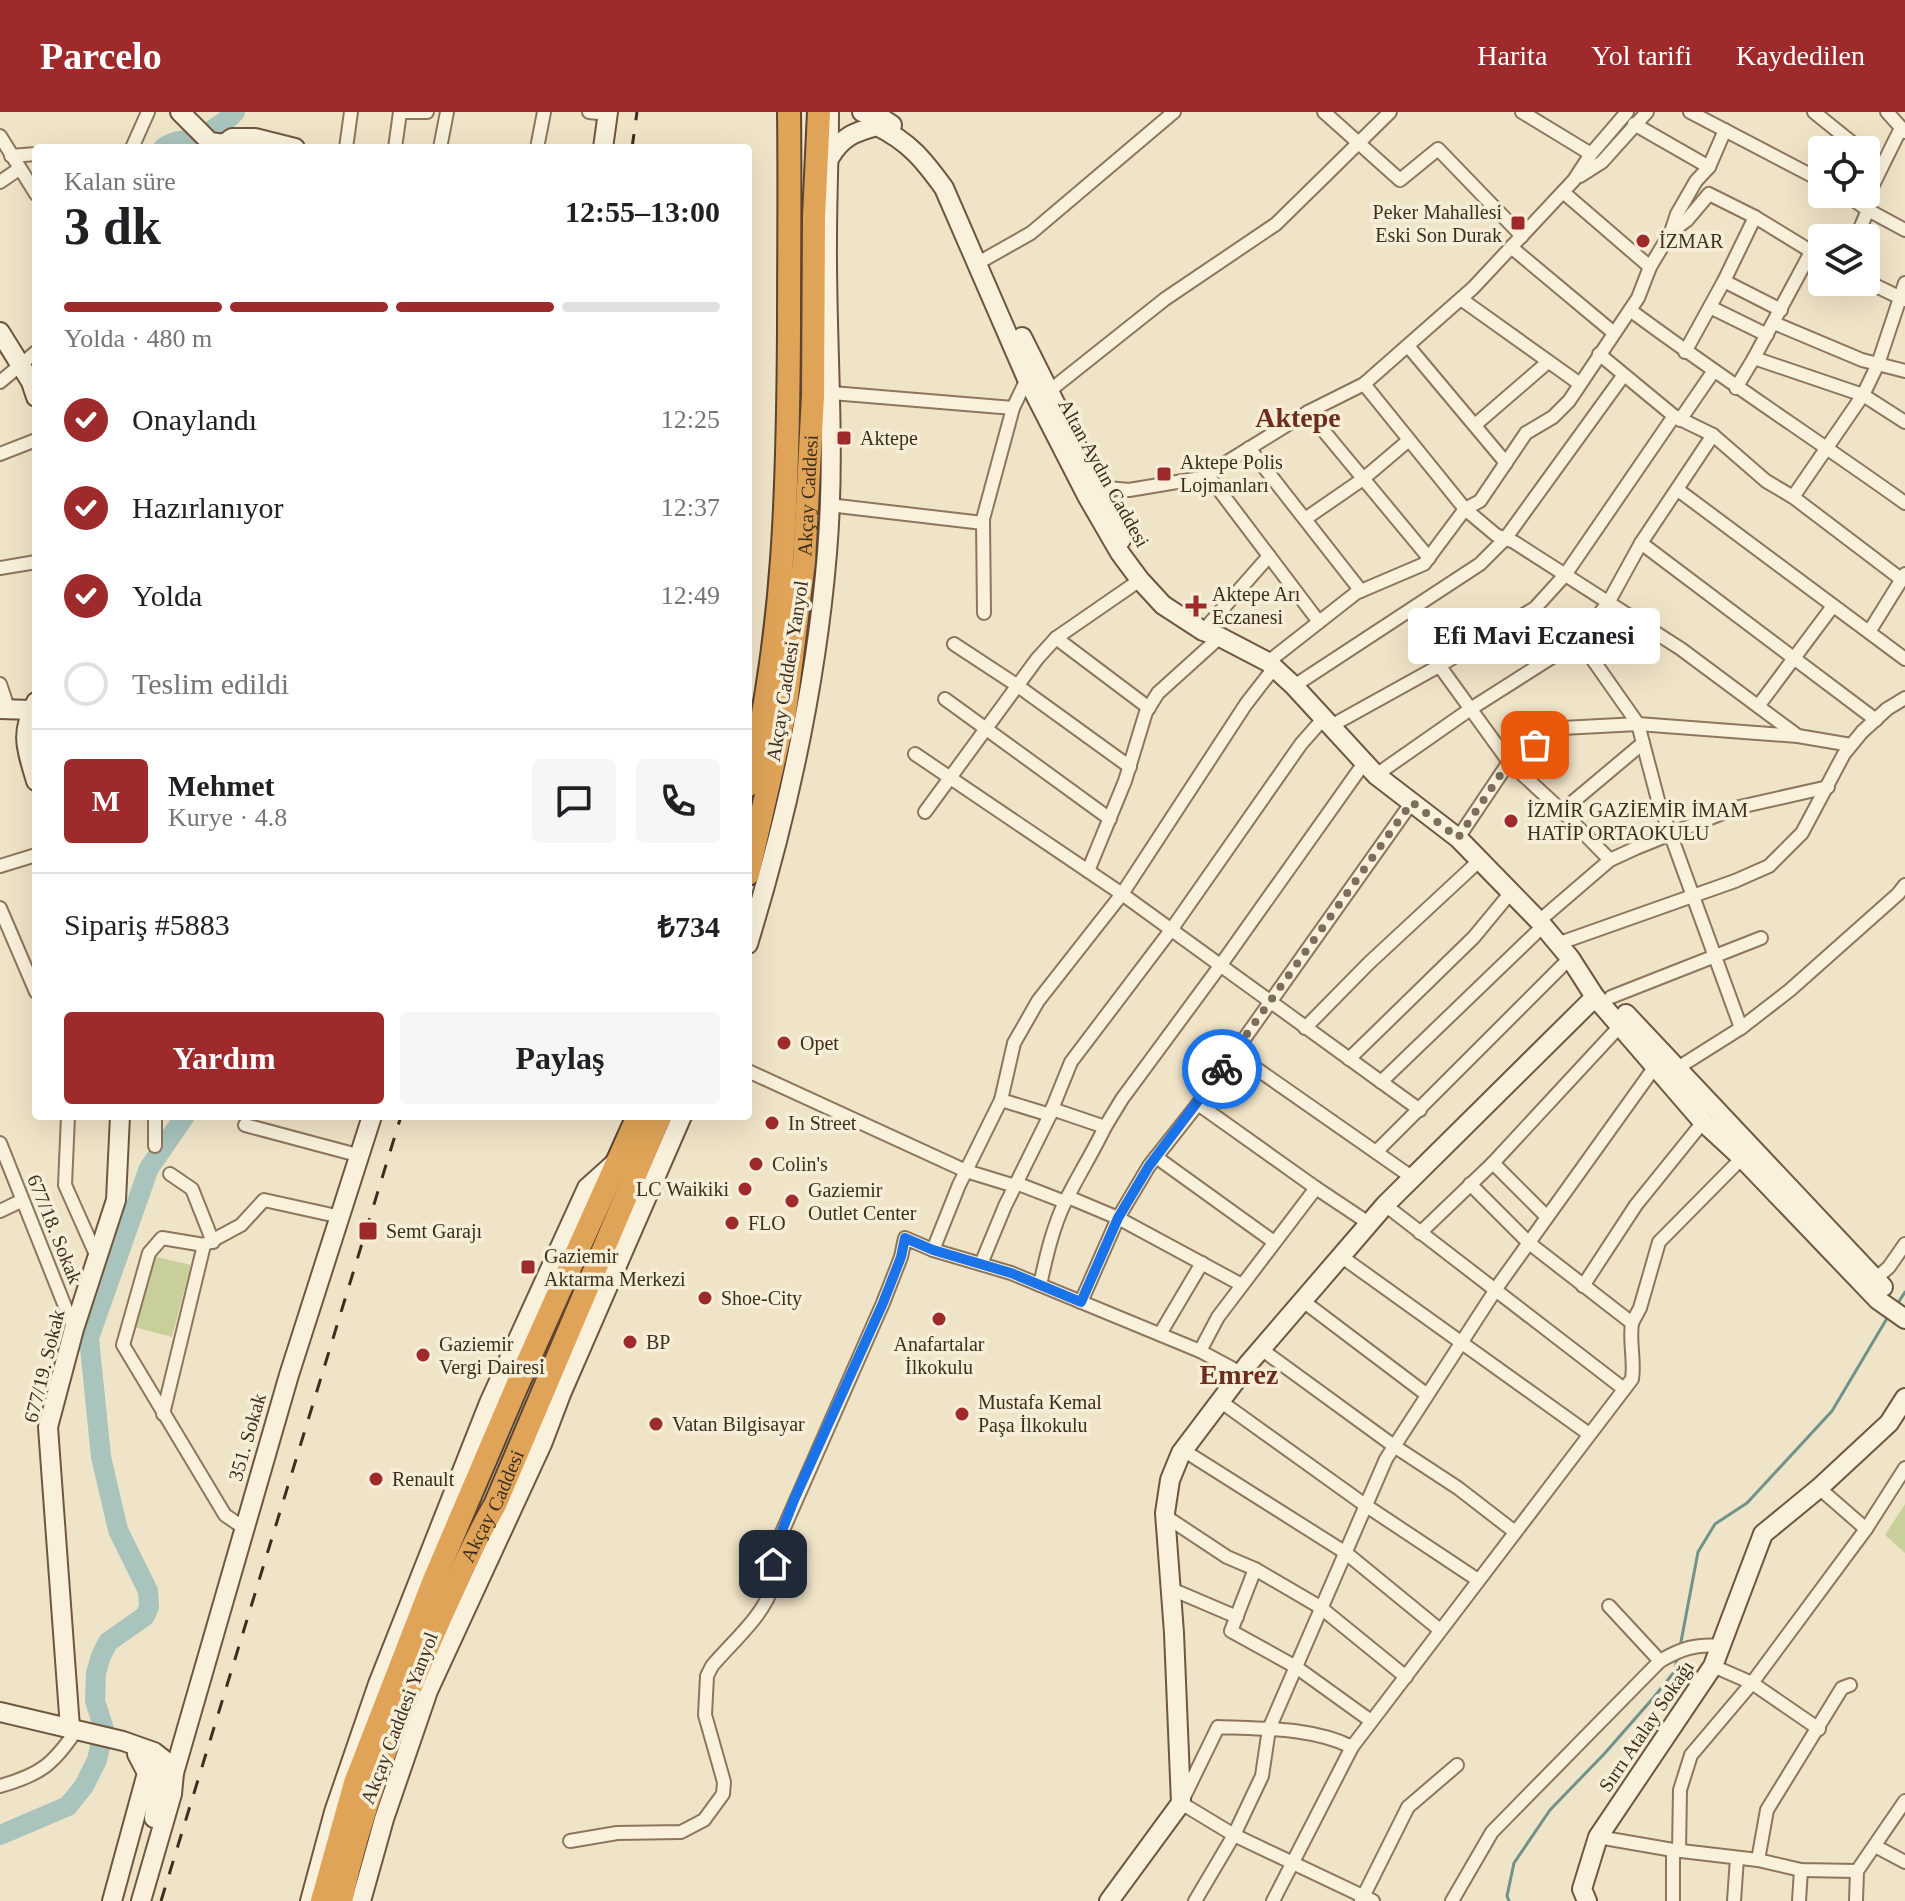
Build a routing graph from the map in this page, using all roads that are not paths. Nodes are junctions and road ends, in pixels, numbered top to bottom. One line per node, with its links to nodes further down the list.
1 (148, 112): 27 (street)
2 (180, 112): 28 (main road)
3 (351, 112): 31 (street)
4 (400, 112): 5 (street); 32 (street)
5 (427, 112)
6 (447, 112): 33 (street)
7 (544, 112): 34 (street)
8 (789, 112): 159 (highway, Akçay Caddesi)
9 (819, 112): 171 (highway, Akçay Caddesi)
10 (829, 112): 39 (main road, Akçay Caddesi Yanyol)
11 (1174, 112): 56 (street)
12 (1324, 112): 26 (street)
13 (1390, 112): 26 (street)
14 (1522, 112): 37 (street)
15 (1647, 112): 21 (street)
16 (1690, 112): 22 (street)
17 (1814, 112): 25 (street)
18 (1887, 112): 23 (street)
19 (601, 113): 35 (main road)
20 (876, 114): 56 (main road, Altan Aydın Caddesi)
21 (1627, 116): 37 (street); 40 (street); 44 (street)
22 (1725, 130): 40 (street); 43 (street)
23 (1903, 130): 41 (street)
24 (0, 136): 38 (street)
25 (1844, 136)
26 (1359, 141): 53 (street); 87 (street)
27 (134, 144)
28 (218, 144)
29 (221, 144): 30 (main road)
30 (277, 144)
31 (347, 144)
32 (396, 144)
33 (441, 144)
34 (538, 144)
35 (603, 144)
36 (32, 154): 38 (street)
37 (1591, 154): 44 (street)
38 (11, 156): 42 (street)
39 (830, 157): 56 (main road, Altan Aydın Caddesi); 88 (main road, Akçay Caddesi Yanyol)
40 (1709, 167): 52 (street)
41 (1881, 167)
42 (19, 169): 45 (street); 46 (street)
43 (1808, 174)
44 (1574, 180): 47 (street)
45 (0, 182)
46 (32, 188)
47 (1563, 192): 53 (street); 57 (street)
48 (1865, 208): 50 (street); 51 (street)
49 (1755, 217): 52 (street); 55 (street); 59 (street)
50 (1860, 224)
51 (1905, 230)
52 (1671, 232): 57 (street)
53 (1522, 236): 54 (street)
54 (1511, 247): 63 (street); 69 (street)
55 (1808, 250)
56 (982, 261): 81 (main road, Altan Aydın Caddesi); 87 (main road, Altan Aydın Caddesi)
57 (1650, 267): 65 (street)
58 (1808, 268): 66 (street)
59 (1724, 281): 64 (street); 66 (street)
60 (1905, 283): 62 (street)
61 (1880, 288): 62 (street)
62 (1902, 298): 76 (street)
63 (1461, 299): 70 (street); 75 (street)
64 (1710, 307): 67 (street); 71 (street)
65 (1630, 310): 69 (street); 71 (street)
66 (1781, 310): 67 (street)
67 (1770, 329): 74 (street); 76 (street)
68 (0, 332): 77 (main road)
69 (1614, 333): 72 (street)
70 (1408, 346): 83 (street); 94 (street)
71 (1685, 352): 79 (street)
72 (1599, 354): 80 (street); 84 (street)
73 (32, 356): 77 (street)
74 (1754, 358): 86 (street); 89 (street)
75 (1548, 362): 84 (street); 94 (street)
76 (1878, 364): 78 (street); 89 (street)
77 (22, 366): 82 (street); 85 (main road)
78 (1905, 371)
79 (1713, 372): 86 (street); 92 (street)
80 (1623, 376): 92 (street); 114 (street)
81 (1027, 379): 90 (street); 104 (main road, Altan Aydın Caddesi)
82 (0, 382)
83 (1364, 384): 91 (street); 96 (street)
84 (1580, 384): 101 (street)
85 (32, 388)
86 (1736, 388): 98 (street)
87 (1048, 392): 104 (main road, Altan Aydın Caddesi)
88 (832, 393): 90 (street); 109 (main road, Akçay Caddesi Yanyol)
89 (1863, 395): 93 (street); 98 (street)
90 (1013, 408): 113 (street)
91 (1308, 412): 99 (street); 103 (street)
92 (1677, 418): 95 (street); 121 (street)
93 (1905, 422)
94 (1475, 425): 101 (street)
95 (1713, 435): 106 (street); 107 (street)
96 (1409, 440): 103 (street); 110 (street)
97 (32, 442): 100 (street)
98 (1826, 446): 107 (street); 108 (street)
99 (1249, 448): 102 (street); 112 (street)
100 (0, 454)
101 (1506, 463): 110 (street)
102 (1207, 474): 105 (street); 116 (street)
103 (1363, 479): 112 (street); 117 (street)
104 (1092, 489): 105 (street); 111 (main road, Altan Aydın Caddesi)
105 (1129, 490): 111 (street)
106 (1678, 490): 115 (street); 125 (street)
107 (1793, 497): 122 (street)
108 (1905, 503)
109 (829, 505): 113 (street); 182 (main road, Akçay Caddesi Yanyol)
110 (1465, 509): 114 (street); 117 (street)
111 (1103, 510): 120 (main road, Altan Aydın Caddesi)
112 (1305, 519): 123 (street)
113 (983, 523): 126 (street)
114 (1505, 539): 121 (street); 140 (street)
115 (1641, 543): 124 (street); 134 (street)
116 (1269, 556): 127 (street); 129 (street)
117 (1429, 558): 123 (street)
118 (32, 563): 119 (street)
119 (0, 567)
120 (1135, 573): 129 (main road); 130 (street)
121 (1565, 575): 124 (street); 137 (street)
122 (1903, 576): 128 (street)
123 (1361, 591): 127 (street)
124 (1608, 603): 132 (street); 143 (street)
125 (1833, 606): 128 (street); 134 (street)
126 (984, 613)
127 (1319, 622): 136 (street)
128 (1869, 632): 135 (street)
129 (1212, 634): 136 (main road); 145 (street)
130 (1056, 638): 139 (street); 145 (street)
131 (1420, 639): 137 (street)
132 (1579, 640): 146 (street); 151 (street)
133 (954, 644): 139 (street)
134 (1794, 659): 143 (street); 149 (street)
135 (1905, 659)
136 (1271, 665): 140 (main road); 178 (street)
137 (1439, 666): 146 (street); 150 (street)
138 (0, 684): 147 (street)
139 (1018, 686): 152 (street); 160 (street)
140 (1294, 686): 150 (main road)
141 (945, 699): 152 (street)
142 (1902, 702): 149 (street)
143 (1759, 705): 153 (street)
144 (32, 706): 147 (main road)
145 (1149, 708): 160 (street)
146 (1472, 708): 157 (street); 161 (street)
147 (4, 710)
148 (32, 710): 158 (main road)
149 (1876, 720): 155 (street)
150 (1326, 723): 161 (main road); 183 (street)
151 (1638, 724): 153 (street); 154 (street); 157 (street)
152 (985, 728): 162 (street); 167 (street)
153 (1798, 736): 155 (street)
154 (1643, 743): 165 (street); 168 (street)
155 (1851, 745): 163 (street)
156 (915, 754): 162 (street)
157 (1509, 762): 165 (street); 169 (street)
158 (32, 766)
159 (752, 767)
160 (1130, 767): 167 (street)
161 (1370, 769): 164 (main road); 187 (street)
162 (950, 780): 166 (street); 175 (street)
163 (1828, 787): 168 (street); 179 (street)
164 (1412, 802): 169 (main road); 190 (street)
165 (1562, 811): 173 (street)
166 (925, 812)
167 (1110, 819): 175 (street)
168 (1669, 833): 173 (street); 179 (street)
169 (1458, 838): 172 (main road)
170 (32, 856): 174 (street)
171 (752, 856)
172 (1480, 860): 177 (main road); 192 (street)
173 (1610, 860): 181 (street)
174 (0, 866)
175 (1088, 871): 178 (street)
176 (1905, 885): 193 (street)
177 (1512, 891): 181 (main road); 195 (street)
178 (1122, 894): 183 (street); 200 (street)
179 (1692, 897): 185 (street); 186 (street)
180 (0, 908): 188 (street)
181 (1541, 923): 185 (main road); 199 (street)
182 (752, 929)
183 (1171, 930): 187 (street); 203 (street)
184 (1761, 938): 186 (street)
185 (1568, 957): 189 (main road); 202 (street)
186 (1714, 957): 189 (street); 193 (street)
187 (1220, 966): 190 (street); 213 (street)
188 (32, 983)
189 (1603, 997): 191 (main road); 197 (main road); 223 (main road)
190 (1270, 1002): 192 (street); 194 (street)
191 (1620, 1026): 196 (main road); 220 (street)
192 (1305, 1028): 195 (street)
193 (1741, 1028): 197 (street)
194 (1234, 1053): 201 (street); 216 (street)
195 (1349, 1059): 199 (street)
196 (1654, 1068): 211 (main road); 234 (street)
197 (1676, 1069): 252 (main road)
198 (752, 1073): 221 (street)
199 (1381, 1082): 202 (street)
200 (1001, 1100): 203 (street); 221 (street)
201 (1198, 1104): 218 (street); 226 (street)
202 (1420, 1110): 216 (street)
203 (1051, 1112): 213 (street); 224 (street)
204 (68, 1120): 245 (street)
205 (120, 1120): 245 (main road, 677/19. Sokak)
206 (155, 1120): 215 (street)
207 (371, 1120): 217 (main road, 351. Sokak)
208 (636, 1120): 227 (highway, Akçay Caddesi)
209 (658, 1120): 233 (highway, Akçay Caddesi)
210 (680, 1120): 243 (main road)
211 (1703, 1122): 219 (main road); 250 (street)
212 (245, 1125): 217 (street)
213 (1105, 1127): 228 (street)
214 (0, 1143): 229 (street, 677/18. Sokak)
215 (155, 1146)
216 (1376, 1152): 223 (street)
217 (361, 1156): 232 (main road, 351. Sokak)
218 (1156, 1157): 235 (street); 238 (street)
219 (1742, 1158): 252 (main road); 257 (street)
220 (1493, 1163): 225 (street); 234 (street)
221 (966, 1171): 224 (street); 242 (street)
222 (170, 1174): 239 (street)
223 (1413, 1178): 230 (main road)
224 (1015, 1184): 228 (street); 247 (street)
225 (1470, 1184): 237 (street); 240 (street)
226 (1316, 1188): 236 (street); 238 (street)
227 (593, 1197): 233 (main road); 272 (main road); 274 (highway, Akçay Caddesi)
228 (1067, 1199): 235 (street); 248 (street)
229 (21, 1201): 231 (street); 258 (street, 677/18. Sokak)
230 (1385, 1205): 236 (main road); 237 (street)
231 (0, 1211)
232 (341, 1217): 239 (street); 279 (main road, 351. Sokak)
233 (619, 1217): 243 (main road); 276 (highway, Akçay Caddesi)
234 (1547, 1217): 240 (street)
235 (1118, 1218): 246 (street); 254 (street)
236 (1370, 1224): 244 (main road)
237 (1420, 1233): 251 (street)
238 (1274, 1242): 249 (street)
239 (208, 1243): 268 (street); 268 (street)
240 (1529, 1243): 250 (street); 251 (street)
241 (1905, 1244): 252 (street)
242 (933, 1250): 247 (street); 312 (street)
243 (622, 1254): 276 (main road)
244 (1342, 1257): 253 (main road); 260 (street)
245 (98, 1259): 258 (main road, 677/19. Sokak)
246 (1202, 1263): 249 (street); 259 (street)
247 (981, 1264): 248 (street)
248 (1040, 1285): 254 (street)
249 (1242, 1285): 262 (street)
250 (1583, 1286): 257 (street)
251 (1495, 1290): 260 (street); 264 (street)
252 (1877, 1290): 255 (main road); 256 (main road)
253 (1303, 1301): 261 (main road); 265 (street)
254 (1081, 1302): 259 (street)
255 (1905, 1306)
256 (1905, 1318)
257 (1632, 1323): 264 (street)
258 (74, 1329): 301 (main road, 677/19. Sokak)
259 (1160, 1334): 262 (street)
260 (1460, 1342): 265 (street); 269 (street)
261 (1261, 1349): 263 (main road); 270 (street)
262 (1200, 1351): 263 (street)
263 (1241, 1373): 267 (main road)
264 (1624, 1389): 269 (street)
265 (1426, 1394): 270 (street)
266 (1905, 1398): 275 (main road, Sırrı Atalay Sokağı)
267 (1220, 1401): 271 (main road); 277 (street)
268 (163, 1414): 279 (street)
269 (1589, 1434): 281 (street)
270 (1394, 1446): 277 (street); 281 (street)
271 (1183, 1450): 278 (main road); 282 (street)
272 (469, 1453): 274 (main road); 325 (main road)
273 (1905, 1468): 280 (street)
274 (473, 1488): 276 (main road); 326 (highway, Akçay Caddesi)
275 (1819, 1488): 280 (street); 290 (main road, Sırrı Atalay Sokağı)
276 (502, 1501): 327 (highway, Akçay Caddesi); 328 (main road, Akçay Caddesi Yanyol)
277 (1365, 1505): 282 (street); 284 (street)
278 (1165, 1516): 283 (street); 285 (main road)
279 (244, 1528): 306 (main road, 351. Sokak)
280 (1866, 1529): 295 (street)
281 (1515, 1532): 284 (street)
282 (1346, 1553): 287 (street); 289 (street)
283 (1255, 1569): 287 (street); 288 (street)
284 (1478, 1580): 289 (street)
285 (1169, 1588): 288 (street); 309 (main road)
286 (1609, 1606): 291 (street)
287 (1320, 1607): 293 (street); 294 (street)
288 (1237, 1617): 293 (street)
289 (1440, 1630): 294 (street)
290 (1721, 1646): 291 (street); 292 (main road, Sırrı Atalay Sokağı)
291 (1660, 1661): 332 (street)
292 (1713, 1666): 295 (street); 311 (main road, Sırrı Atalay Sokağı)
293 (1296, 1667): 298 (street); 299 (street)
294 (1406, 1677): 298 (street)
295 (1752, 1683): 300 (street); 314 (street)
296 (1850, 1685): 300 (street)
297 (0, 1712): 301 (main road)
298 (1371, 1721): 303 (street)
299 (1269, 1729): 303 (street); 309 (street); 310 (street)
300 (1819, 1729): 316 (street)
301 (77, 1730): 302 (main road); 307 (street)
302 (108, 1740): 304 (main road); 306 (main road)
303 (1352, 1747): 318 (street)
304 (137, 1754): 322 (main road); 323 (main road)
305 (1457, 1765): 321 (street)
306 (174, 1773): 324 (main road, 351. Sokak)
307 (0, 1786)
308 (1905, 1801): 313 (street)
309 (1181, 1803): 310 (street); 329 (main road)
310 (1234, 1835): 318 (street); 330 (street)
311 (1598, 1837): 314 (street); 333 (main road, Sırrı Atalay Sokağı)
312 (570, 1841)
313 (1875, 1846): 317 (street); 320 (street)
314 (1676, 1850): 315 (street); 334 (street)
315 (1737, 1858): 316 (street); 335 (street)
316 (1758, 1860): 319 (street)
317 (1905, 1862)
318 (1293, 1863): 321 (street); 331 (street)
319 (1801, 1870): 320 (street); 336 (street)
320 (1857, 1871): 337 (street)
321 (1366, 1900)
322 (112, 1901)
323 (131, 1901)
324 (141, 1901)
325 (310, 1901)
326 (322, 1901)
327 (341, 1901)
328 (361, 1901)
329 (1109, 1901)
330 (1195, 1901)
331 (1273, 1901)
332 (1452, 1901)
333 (1587, 1901)
334 (1673, 1901)
335 (1734, 1901)
336 (1799, 1901)
337 (1856, 1901)

